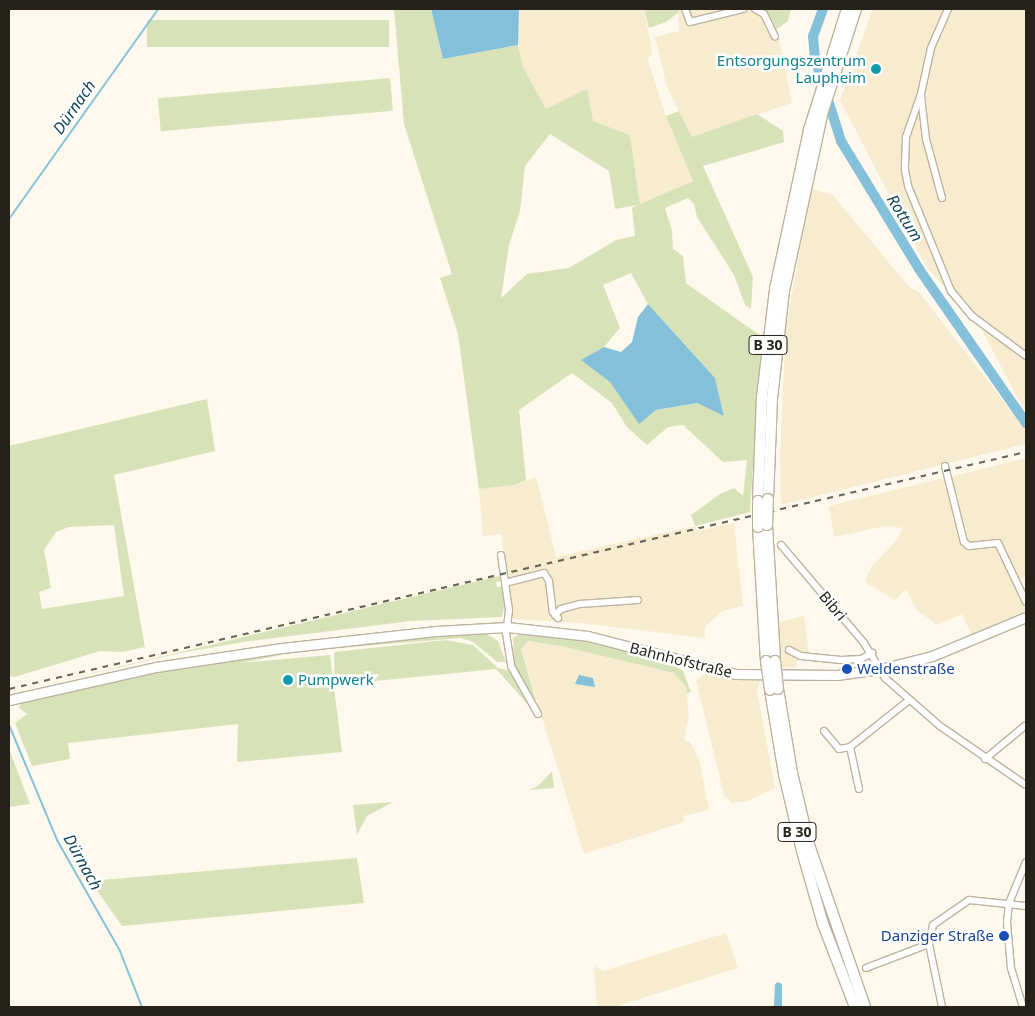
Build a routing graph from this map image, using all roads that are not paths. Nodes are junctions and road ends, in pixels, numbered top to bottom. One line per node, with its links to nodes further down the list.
1 (685, 9): 2 (street)
2 (743, 9)
3 (755, 9): 7 (street)
4 (847, 9): 9 (highway, B 30)
5 (856, 9): 9 (highway, B 30)
6 (948, 9): 8 (street)
7 (775, 37)
8 (921, 94): 10 (street); 11 (street)
9 (802, 176): 37 (highway, B 30, bridge)
10 (942, 198)
11 (1026, 356)
12 (945, 466): 17 (street)
13 (781, 545): 21 (street, Bibri)
14 (501, 555): 15 (street)
15 (505, 583): 16 (street); 19 (street)
16 (638, 600)
17 (1026, 602)
18 (1026, 617): 22 (main road, Bahnhofstraße)
19 (507, 627): 22 (main road, Bahnhofstraße); 23 (main road, Bahnhofstraße); 25 (street)
20 (788, 650): 21 (street)
21 (872, 653): 22 (street, Bibri)
22 (880, 670): 24 (street)
23 (9, 700)
24 (909, 700): 28 (street); 29 (street)
25 (538, 714)
26 (1026, 725): 29 (street)
27 (824, 731): 28 (street)
28 (850, 747): 31 (street)
29 (985, 759): 30 (street)
30 (1026, 785)
31 (859, 789)
32 (1026, 862): 33 (street)
33 (1009, 903): 34 (street); 35 (street); 41 (street)
34 (1026, 906)
35 (929, 944): 36 (street); 40 (street)
36 (866, 968)
37 (851, 986): 38 (highway, B 30); 39 (highway, B 30)
38 (855, 1007)
39 (865, 1007)
40 (942, 1007)
41 (1023, 1007)

